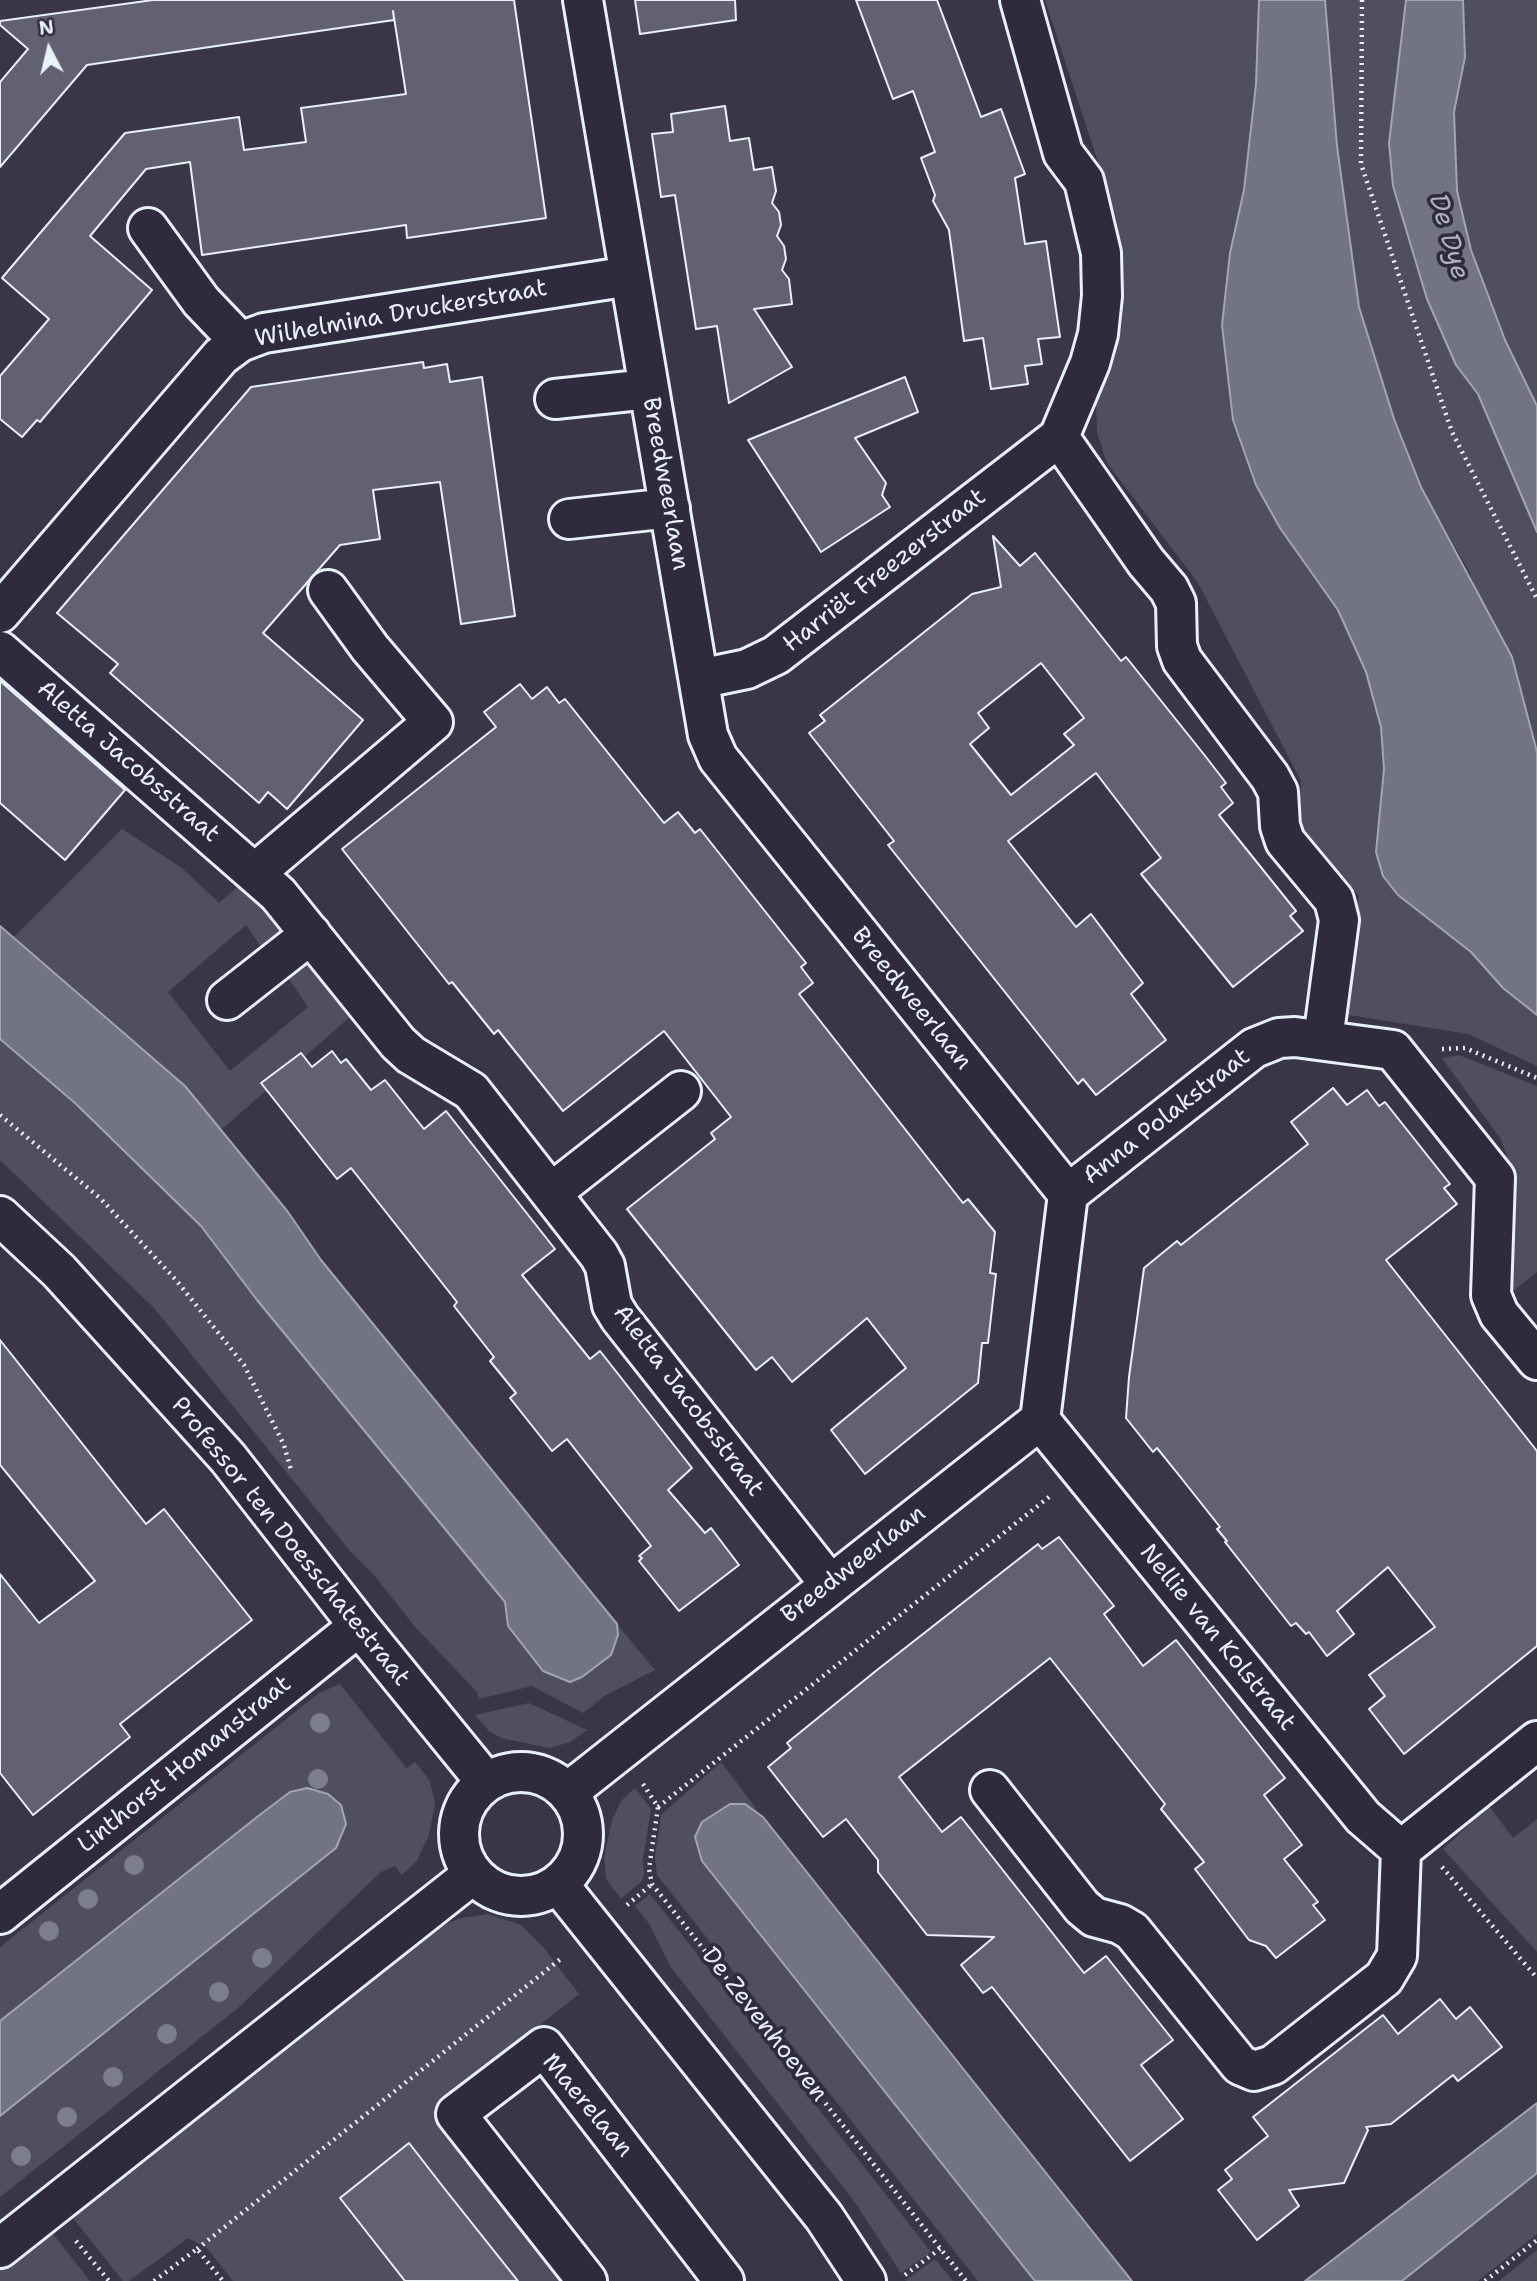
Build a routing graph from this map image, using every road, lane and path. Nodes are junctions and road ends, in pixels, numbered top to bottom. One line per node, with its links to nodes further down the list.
1 (583, 0): 5 (street, Breedweerlaan)
2 (1020, 0): 9 (street)
3 (1362, 0): 13 (path)
4 (148, 228): 6 (street)
5 (630, 276): 6 (street, Wilhelmina Druckerstraat); 7 (street, Breedweerlaan)
6 (240, 342): 14 (street, Wilhelmina Druckerstraat)
7 (649, 389): 8 (street); 10 (street, Breedweerlaan)
8 (555, 400)
9 (1059, 437): 16 (street, Harriët Freezerstraat); 20 (street)
10 (670, 508): 11 (street); 16 (street, Breedweerlaan)
11 (569, 519)
12 (328, 590): 17 (street)
13 (1537, 599)
14 (0, 613)
15 (0, 651): 17 (street, Aletta Jacobsstraat)
16 (699, 680): 26 (street, Breedweerlaan)
17 (255, 873): 18 (street, Aletta Jacobsstraat)
18 (311, 934): 19 (street); 25 (street, Aletta Jacobsstraat)
19 (228, 1000)
20 (1323, 1041): 21 (street, Anna Polakstraat); 26 (street, Anna Polakstraat)
21 (1393, 1050): 22 (path); 28 (street)
22 (1537, 1078)
23 (681, 1091): 25 (street)
24 (0, 1115): 31 (path)
25 (551, 1193): 32 (street, Aletta Jacobsstraat)
26 (1068, 1194): 29 (street)
27 (0, 1216): 33 (street, Professor ten Doesschatestraat)
28 (1537, 1360)
29 (1040, 1420): 30 (street, Nellie van Kolstraat); 32 (street, Breedweerlaan)
30 (1081, 1471): 39 (path); 40 (street, Nellie van Kolstraat)
31 (291, 1472)
32 (829, 1583): 35 (street, Breedweerlaan)
33 (359, 1626): 36 (street, Professor ten Doesschatestraat); 43 (street, Linthorst Homanstraat)
34 (1537, 1741): 40 (street)
35 (620, 1750): 38 (street, Breedweerlaan); 39 (path)
36 (486, 1782): 38 (street); 41 (street)
37 (990, 1790): 40 (street)
38 (568, 1792): 42 (street)
39 (658, 1807): 49 (path, De Zevenhoeven)
40 (1401, 1850): 45 (path)
41 (472, 1875): 42 (street); 46 (street)
42 (559, 1885): 44 (street)
43 (4, 1903)
44 (597, 1930): 50 (path); 51 (street)
45 (1537, 1978)
46 (50, 2209): 48 (street); 52 (path)
47 (1537, 2240): 58 (path)
48 (0, 2248)
49 (941, 2248): 51 (path); 57 (path, De Zevenhoeven)
50 (197, 2249): 53 (path); 54 (path)
51 (883, 2280)
52 (109, 2281)
53 (154, 2281)
54 (223, 2281)
55 (587, 2281): 56 (street, Maerelaan)
56 (724, 2281)
57 (966, 2281)
58 (1486, 2281)

